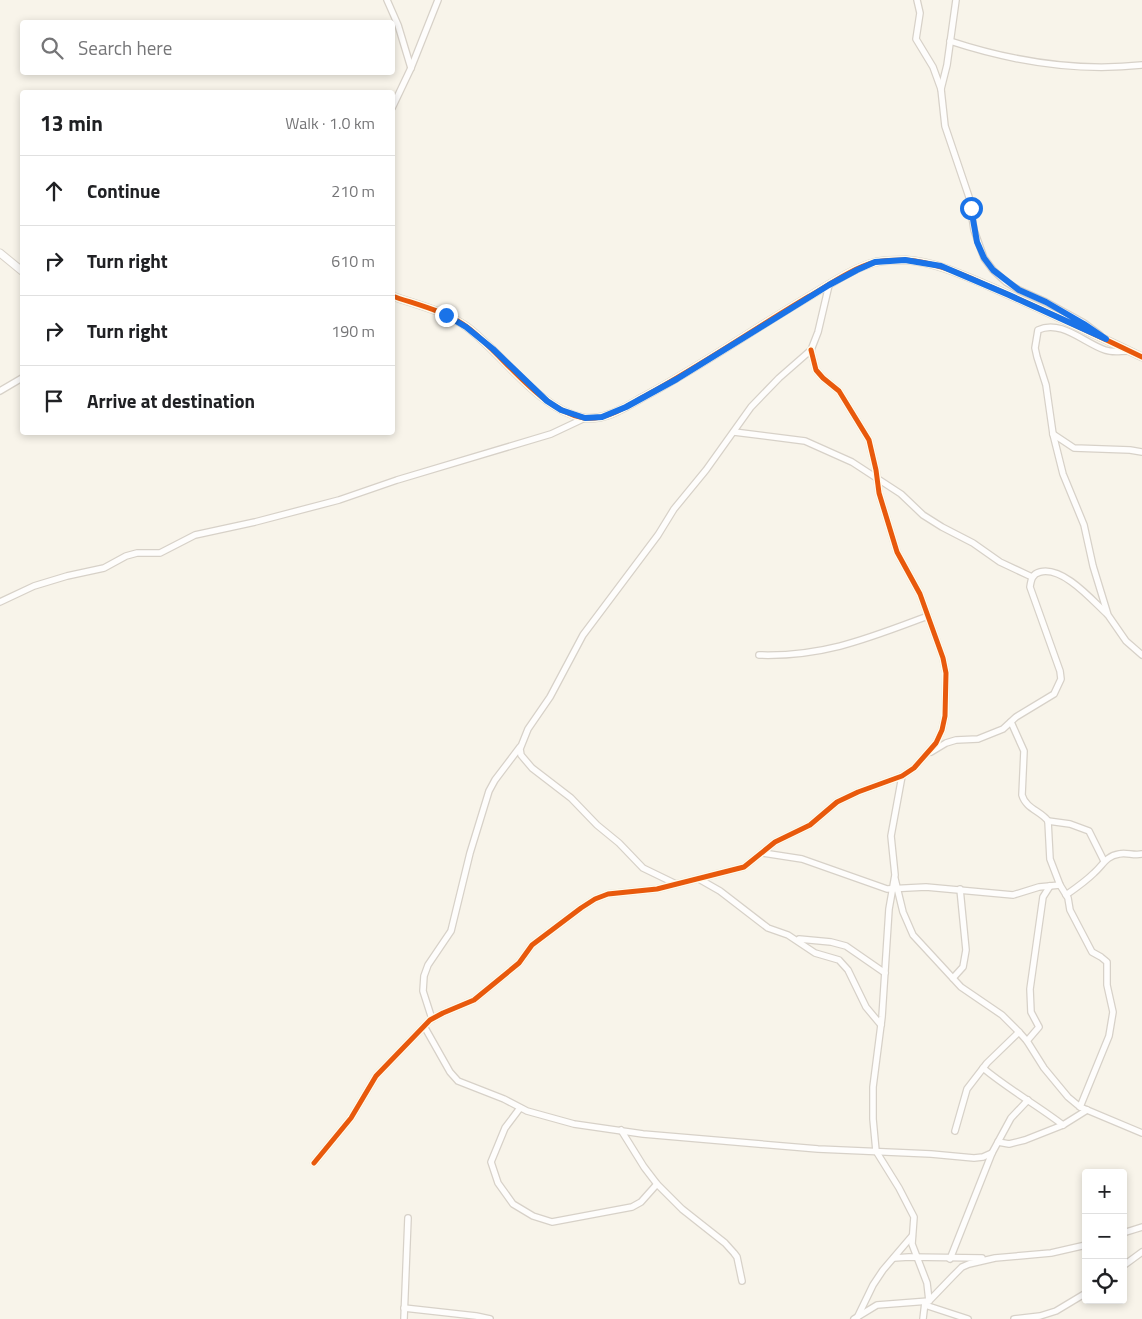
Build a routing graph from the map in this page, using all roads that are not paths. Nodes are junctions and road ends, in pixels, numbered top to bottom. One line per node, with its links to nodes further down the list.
1 (387, 0): 7 (street)
2 (438, 0): 7 (street)
3 (917, 0): 8 (street)
4 (956, 0): 5 (street)
5 (950, 41): 6 (street); 8 (street)
6 (1142, 65)
7 (411, 68): 9 (street)
8 (941, 89): 14 (street)
9 (395, 102)
10 (0, 253): 11 (street)
11 (20, 269)
12 (829, 285): 14 (street); 15 (street); 20 (street)
13 (395, 297): 20 (street)
14 (1106, 339): 16 (street)
15 (811, 350): 21 (street); 24 (street)
16 (1131, 352): 17 (street); 22 (street)
17 (1142, 357)
18 (20, 379): 19 (street)
19 (0, 391)
20 (585, 418): 26 (street)
21 (734, 432): 24 (street); 32 (street)
22 (1054, 434): 23 (street); 27 (street)
23 (1142, 452)
24 (877, 478): 25 (street); 28 (street)
25 (1032, 578): 27 (street); 31 (street)
26 (0, 602)
27 (1108, 615): 30 (street)
28 (928, 616): 29 (street); 33 (street)
29 (759, 654)
30 (1142, 654)
31 (1011, 722): 33 (street); 35 (street)
32 (520, 748): 40 (street); 49 (street)
33 (925, 757): 34 (street)
34 (902, 776): 36 (street); 43 (street)
35 (1048, 821): 38 (street); 41 (street)
36 (763, 853): 39 (street); 43 (street)
37 (1142, 854): 38 (street)
38 (1104, 861): 45 (street)
39 (699, 879): 40 (street); 46 (street)
40 (676, 884): 49 (street)
41 (1060, 885): 42 (street); 45 (street)
42 (1050, 886): 44 (street); 53 (street)
43 (895, 889): 44 (street); 47 (street); 48 (street)
44 (960, 889): 48 (street)
45 (1066, 895): 56 (street)
46 (794, 938): 47 (street); 50 (street)
47 (885, 973): 50 (street)
48 (953, 978): 52 (street)
49 (432, 1019): 51 (street)
50 (881, 1025): 64 (street)
51 (424, 1026): 57 (street); 66 (street)
52 (1019, 1032): 53 (street); 54 (street)
53 (1027, 1041): 56 (street)
54 (983, 1068): 55 (street); 61 (street)
55 (1028, 1100): 59 (street); 63 (street)
56 (1080, 1107): 58 (street)
57 (520, 1108): 60 (street); 67 (street)
58 (1087, 1110): 59 (street); 62 (street)
59 (1063, 1125): 63 (street)
60 (621, 1130): 64 (street); 67 (street)
61 (955, 1131)
62 (1142, 1133)
63 (998, 1142): 65 (street)
64 (876, 1151): 65 (street); 71 (street)
65 (992, 1153): 77 (street)
66 (314, 1163)
67 (657, 1184): 79 (street)
68 (408, 1218): 82 (street)
69 (1142, 1226): 70 (street)
70 (1127, 1232)
71 (912, 1236): 74 (street); 75 (street)
72 (1082, 1247): 76 (street)
73 (1142, 1252): 78 (street)
74 (918, 1257): 75 (street); 77 (street); 81 (street)
75 (894, 1258): 84 (street)
76 (995, 1258): 77 (street); 81 (street)
77 (950, 1259)
78 (1127, 1263)
79 (742, 1281)
80 (1082, 1295): 83 (street)
81 (926, 1302): 84 (street); 87 (street); 88 (street)
82 (404, 1308): 85 (street); 86 (street)
83 (1040, 1317): 89 (street)
84 (856, 1318)
85 (404, 1319)
86 (490, 1319)
87 (923, 1319)
88 (968, 1319)
89 (1014, 1319)

